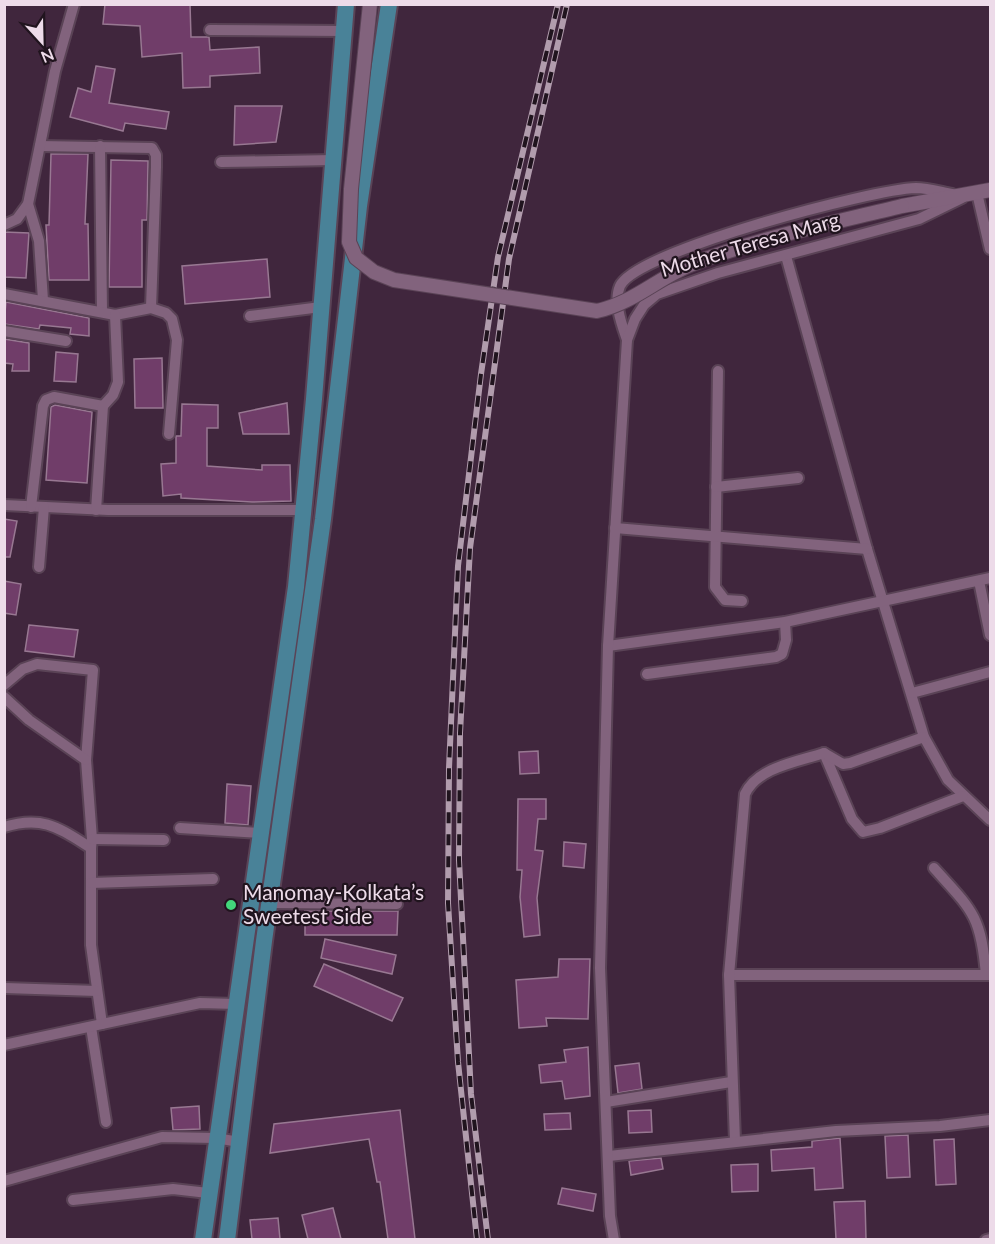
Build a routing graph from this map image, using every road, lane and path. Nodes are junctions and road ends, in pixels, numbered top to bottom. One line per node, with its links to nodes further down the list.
1 (74, 4): 9 (street)
2 (346, 4): 6 (main road)
3 (370, 4): 13 (street, bridge)
4 (389, 4): 8 (main road)
5 (210, 30): 6 (street)
6 (343, 31): 7 (main road)
7 (337, 109): 8 (main road); 11 (main road)
8 (373, 112): 30 (main road)
9 (40, 146): 10 (street); 14 (street)
10 (100, 146): 21 (street); 22 (street)
11 (333, 160): 12 (street); 20 (main road)
12 (220, 162)
13 (978, 193): 16 (street); 17 (street, Mother Teresa Marg); 26 (street, Mother Teresa Marg)
14 (28, 204): 15 (street); 19 (street)
15 (4, 225)
16 (990, 249)
17 (786, 255): 26 (street, Mother Teresa Marg); 42 (street)
18 (4, 294): 19 (street)
19 (43, 300): 22 (street)
20 (321, 307): 24 (street); 29 (main road)
21 (151, 308): 23 (street); 32 (street)
22 (102, 312): 23 (street)
23 (116, 315): 31 (street)
24 (250, 315)
25 (4, 331): 27 (street)
26 (627, 340): 40 (street)
27 (66, 341)
28 (718, 371): 34 (street)
29 (314, 399): 30 (main road); 39 (main road)
30 (335, 401): 68 (main road)
31 (103, 406): 36 (street); 38 (street)
32 (169, 434)
33 (798, 478): 34 (street)
34 (716, 487): 41 (street)
35 (4, 505): 36 (street)
36 (30, 507): 37 (street)
37 (44, 507): 38 (street); 43 (street)
38 (96, 510): 39 (street)
39 (304, 510): 62 (main road)
40 (615, 528): 41 (street); 49 (street)
41 (715, 535): 42 (street); 45 (street)
42 (867, 549): 46 (street)
43 (39, 567)
44 (985, 579): 46 (street); 48 (street)
45 (742, 601)
46 (883, 602): 47 (street); 53 (street)
47 (785, 622): 49 (street); 51 (street)
48 (990, 635)
49 (608, 646): 78 (street)
50 (990, 672): 53 (street)
51 (647, 674)
52 (4, 685): 57 (street)
53 (912, 693): 55 (street)
54 (4, 697): 57 (street)
55 (924, 737): 56 (street); 58 (street)
56 (824, 753): 58 (street); 70 (street)
57 (86, 760): 64 (street)
58 (963, 796): 59 (street)
59 (990, 820)
60 (4, 827): 64 (street)
61 (180, 828): 62 (street)
62 (260, 833): 74 (main road)
63 (164, 840): 64 (street)
64 (92, 843): 67 (street)
65 (934, 868): 71 (street)
66 (213, 879): 67 (street)
67 (91, 883): 73 (street)
68 (270, 903): 69 (street); 83 (main road)
69 (397, 904)
70 (729, 975): 71 (street); 77 (street)
71 (988, 975)
72 (5, 988): 73 (street)
73 (97, 991): 75 (street)
74 (236, 1004): 75 (street); 81 (main road)
75 (97, 1025): 76 (street); 80 (street)
76 (4, 1045)
77 (731, 1082): 78 (street); 82 (street)
78 (606, 1102): 84 (street)
79 (990, 1120): 82 (street)
80 (106, 1122)
81 (216, 1138): 83 (street); 85 (street); 86 (main road)
82 (735, 1141): 84 (street)
83 (240, 1142): 89 (main road)
84 (609, 1156): 90 (street)
85 (4, 1181)
86 (208, 1193): 87 (street); 88 (main road)
87 (73, 1200)
88 (203, 1239)
89 (227, 1239)
90 (614, 1239)

